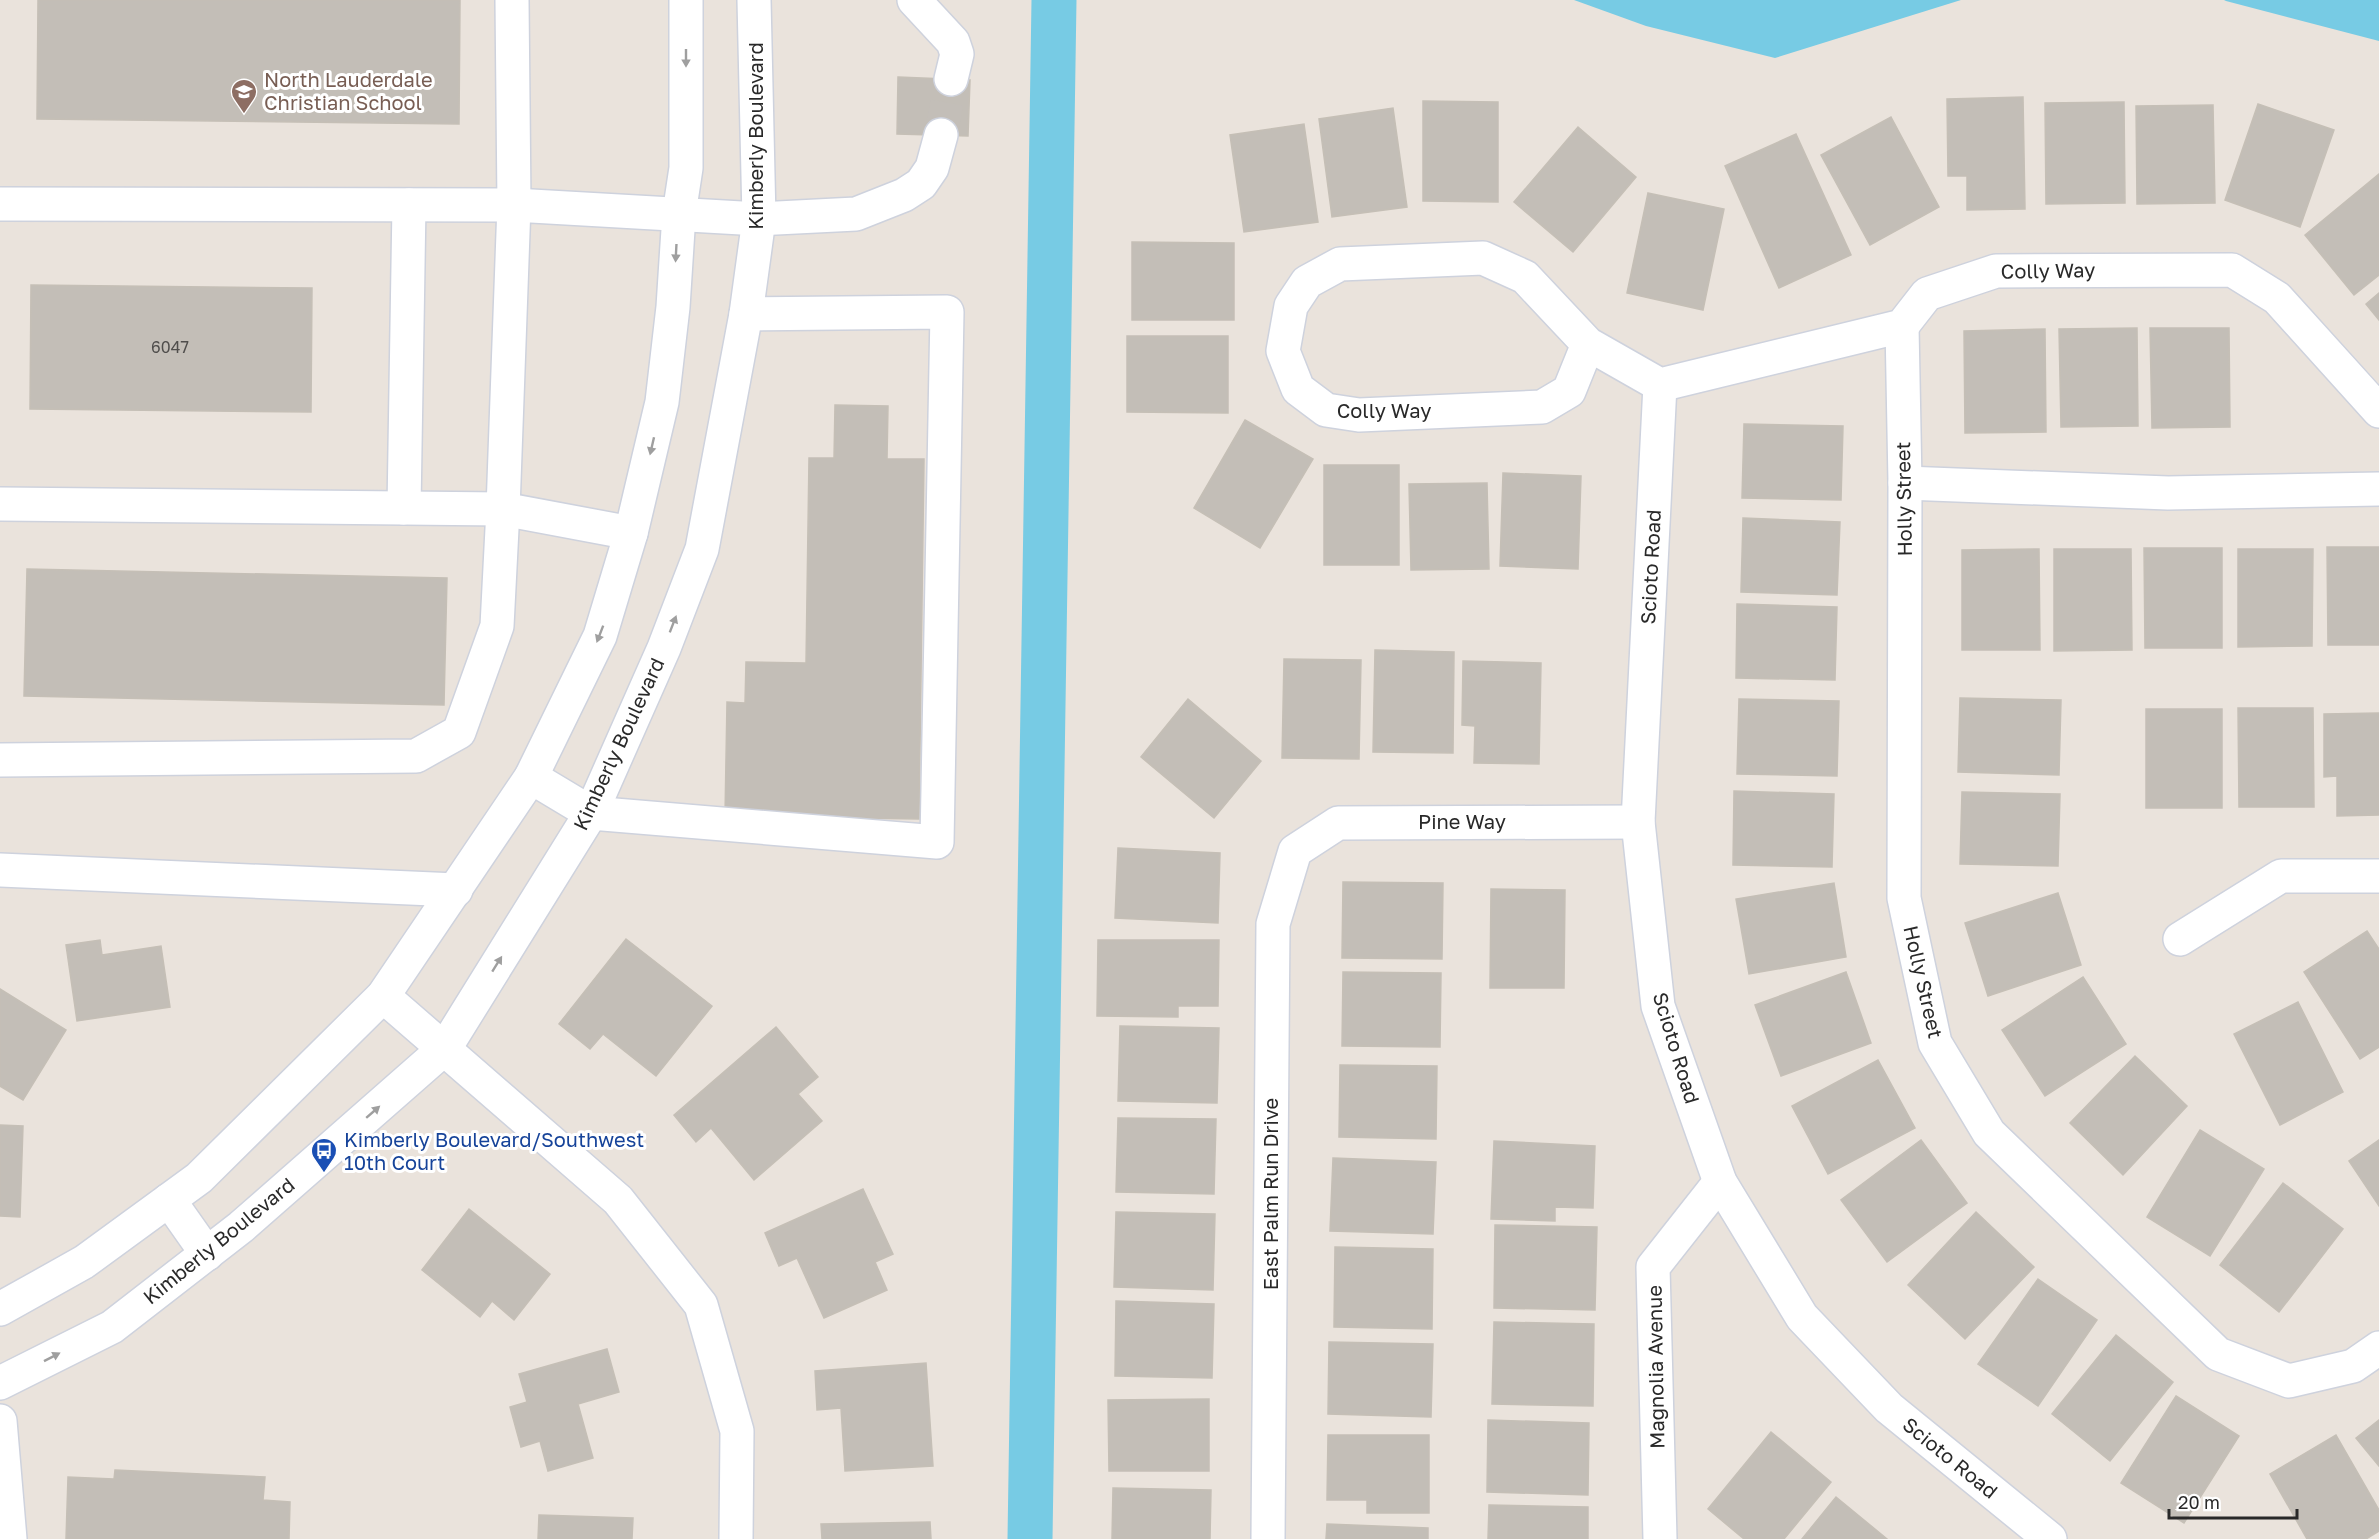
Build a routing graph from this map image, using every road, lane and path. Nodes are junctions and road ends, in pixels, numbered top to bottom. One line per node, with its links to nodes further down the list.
1 (512, 0): 9 (street)
2 (686, 0): 10 (street, one-way to 10)
3 (754, 0): 11 (street, Kimberly Boulevard)
4 (914, 0): 5 (street)
5 (951, 79)
6 (941, 135): 11 (street)
7 (0, 204): 8 (street)
8 (409, 205): 9 (street); 20 (street)
9 (514, 205): 10 (street); 21 (street)
10 (679, 214): 11 (street); 22 (street, one-way to 22)
11 (759, 219): 12 (street, Kimberly Boulevard)
12 (746, 314): 25 (street, Kimberly Boulevard, one-way to 12); 25 (street)
13 (1902, 326): 15 (street); 16 (street, Colly Way); 17 (street, Holly Street)
14 (1588, 344): 14 (street, Colly Way); 15 (street, Colly Way)
15 (1660, 385): 26 (street, Scioto Road)
16 (2379, 411)
17 (1905, 483): 18 (street); 38 (street, Holly Street)
18 (2379, 489)
19 (0, 504): 20 (street)
20 (404, 508): 21 (street)
21 (503, 509): 22 (street); 23 (street)
22 (631, 533): 24 (street, one-way to 24)
23 (0, 760)
24 (531, 777): 25 (street); 30 (street)
25 (591, 813): 33 (street, Kimberly Boulevard, one-way to 25)
26 (1638, 822): 27 (street, Pine Way); 34 (street, Scioto Road)
27 (1295, 851): 43 (street, East Palm Run Drive)
28 (0, 870): 30 (street)
29 (2379, 876): 31 (street)
30 (456, 890): 32 (street)
31 (2181, 939)
32 (383, 996): 33 (street); 35 (street)
33 (445, 1048): 36 (street, Kimberly Boulevard, one-way to 33); 42 (street)
34 (1720, 1182): 44 (street, Magnolia Avenue); 45 (street, Scioto Road)
35 (169, 1200): 36 (street); 37 (street)
36 (207, 1254): 39 (street, Kimberly Boulevard, one-way to 36)
37 (0, 1308)
38 (2379, 1348)
39 (0, 1383)
40 (0, 1422): 41 (street)
41 (10, 1539)
42 (736, 1539)
43 (1268, 1539)
44 (1660, 1539)
45 (2050, 1539)

